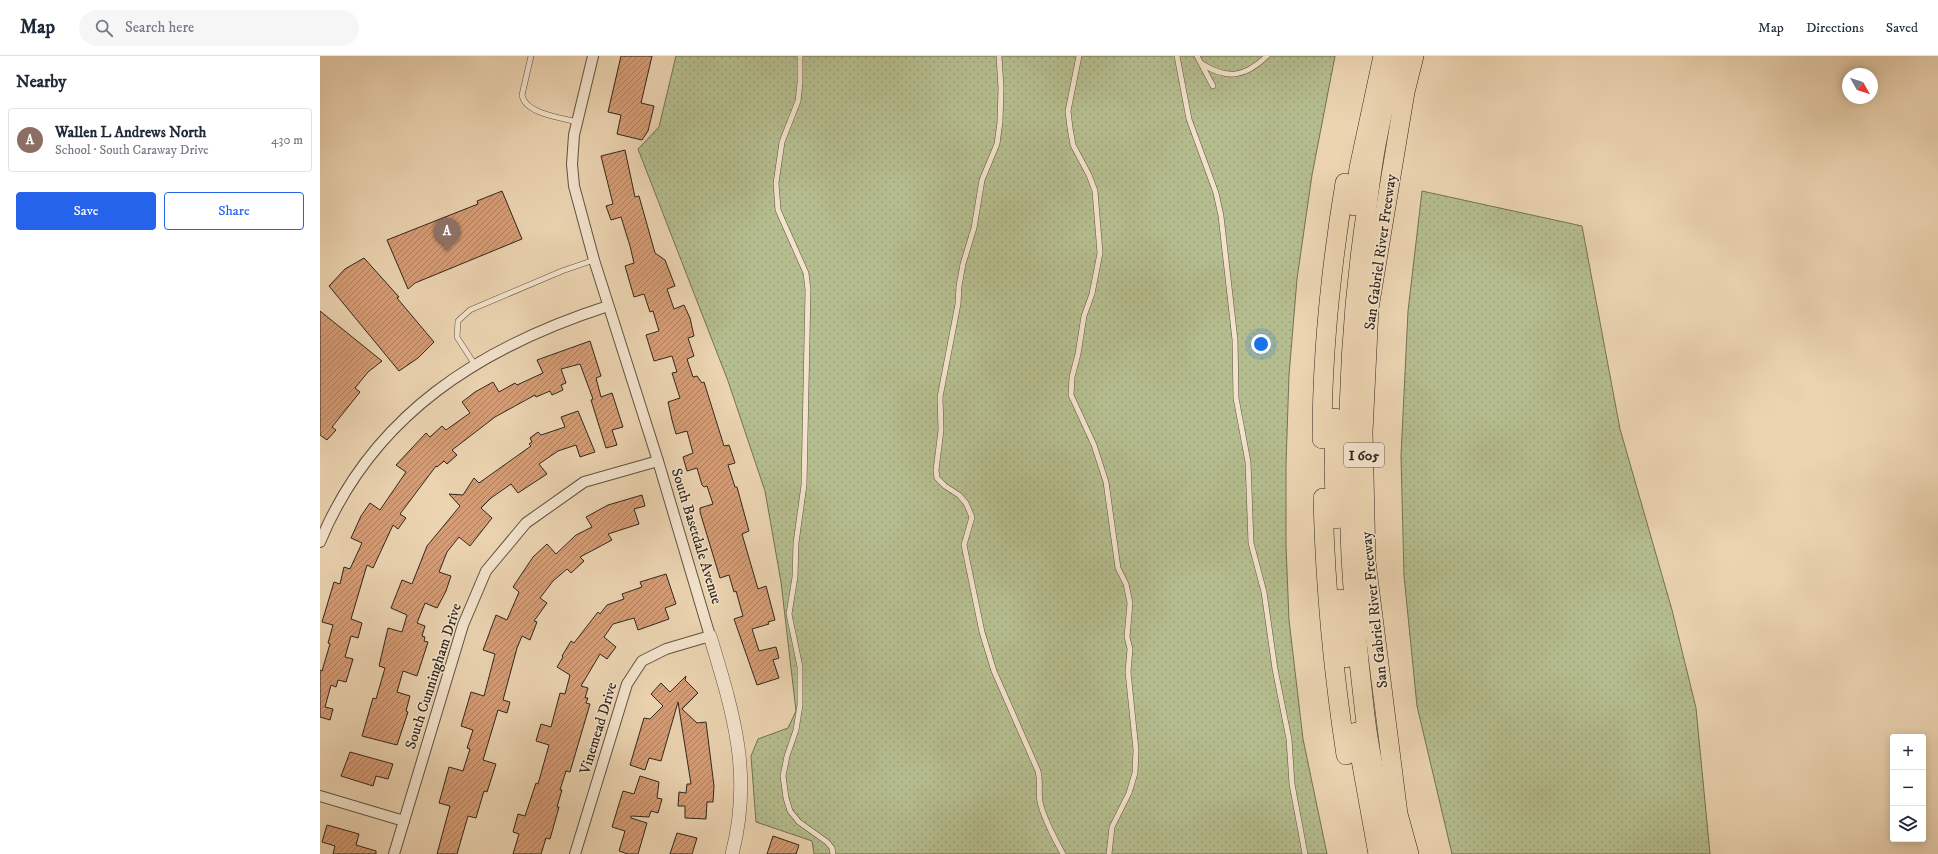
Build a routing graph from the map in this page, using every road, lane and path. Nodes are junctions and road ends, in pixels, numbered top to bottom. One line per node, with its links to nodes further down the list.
1 (531, 56): 15 (lane)
2 (593, 56): 15 (street, South Basetdale Avenue)
3 (800, 56): 27 (lane)
4 (998, 56): 28 (lane)
5 (1079, 56): 29 (lane)
6 (1177, 56): 30 (lane)
7 (1197, 56): 13 (lane)
8 (1267, 56): 13 (lane)
9 (1370, 56): 31 (highway, I 605)
10 (1383, 56): 32 (highway)
11 (1396, 56): 33 (highway)
12 (1414, 56): 34 (highway, San Gabriel River Freeway / I 605)
13 (1202, 64): 14 (lane)
14 (1214, 86)
15 (578, 122): 16 (street, South Basetdale Avenue)
16 (594, 260): 17 (street, South Basetdale Avenue); 18 (lane)
17 (608, 306): 18 (street); 19 (street, South Basetdale Avenue)
18 (475, 365): 20 (street)
19 (658, 461): 21 (street, South Basetdale Avenue); 23 (street, South Cunningham Drive)
20 (320, 542)
21 (710, 636): 25 (street, Vinemead Drive); 26 (street, South Basetdale Avenue)
22 (320, 796): 23 (street)
23 (404, 821): 24 (street, South Cunningham Drive)
24 (394, 854)
25 (575, 854)
26 (732, 854)
27 (832, 854)
28 (1064, 854)
29 (1109, 854)
30 (1305, 854)
31 (1366, 854)
32 (1378, 854)
33 (1392, 854)
34 (1409, 854)

